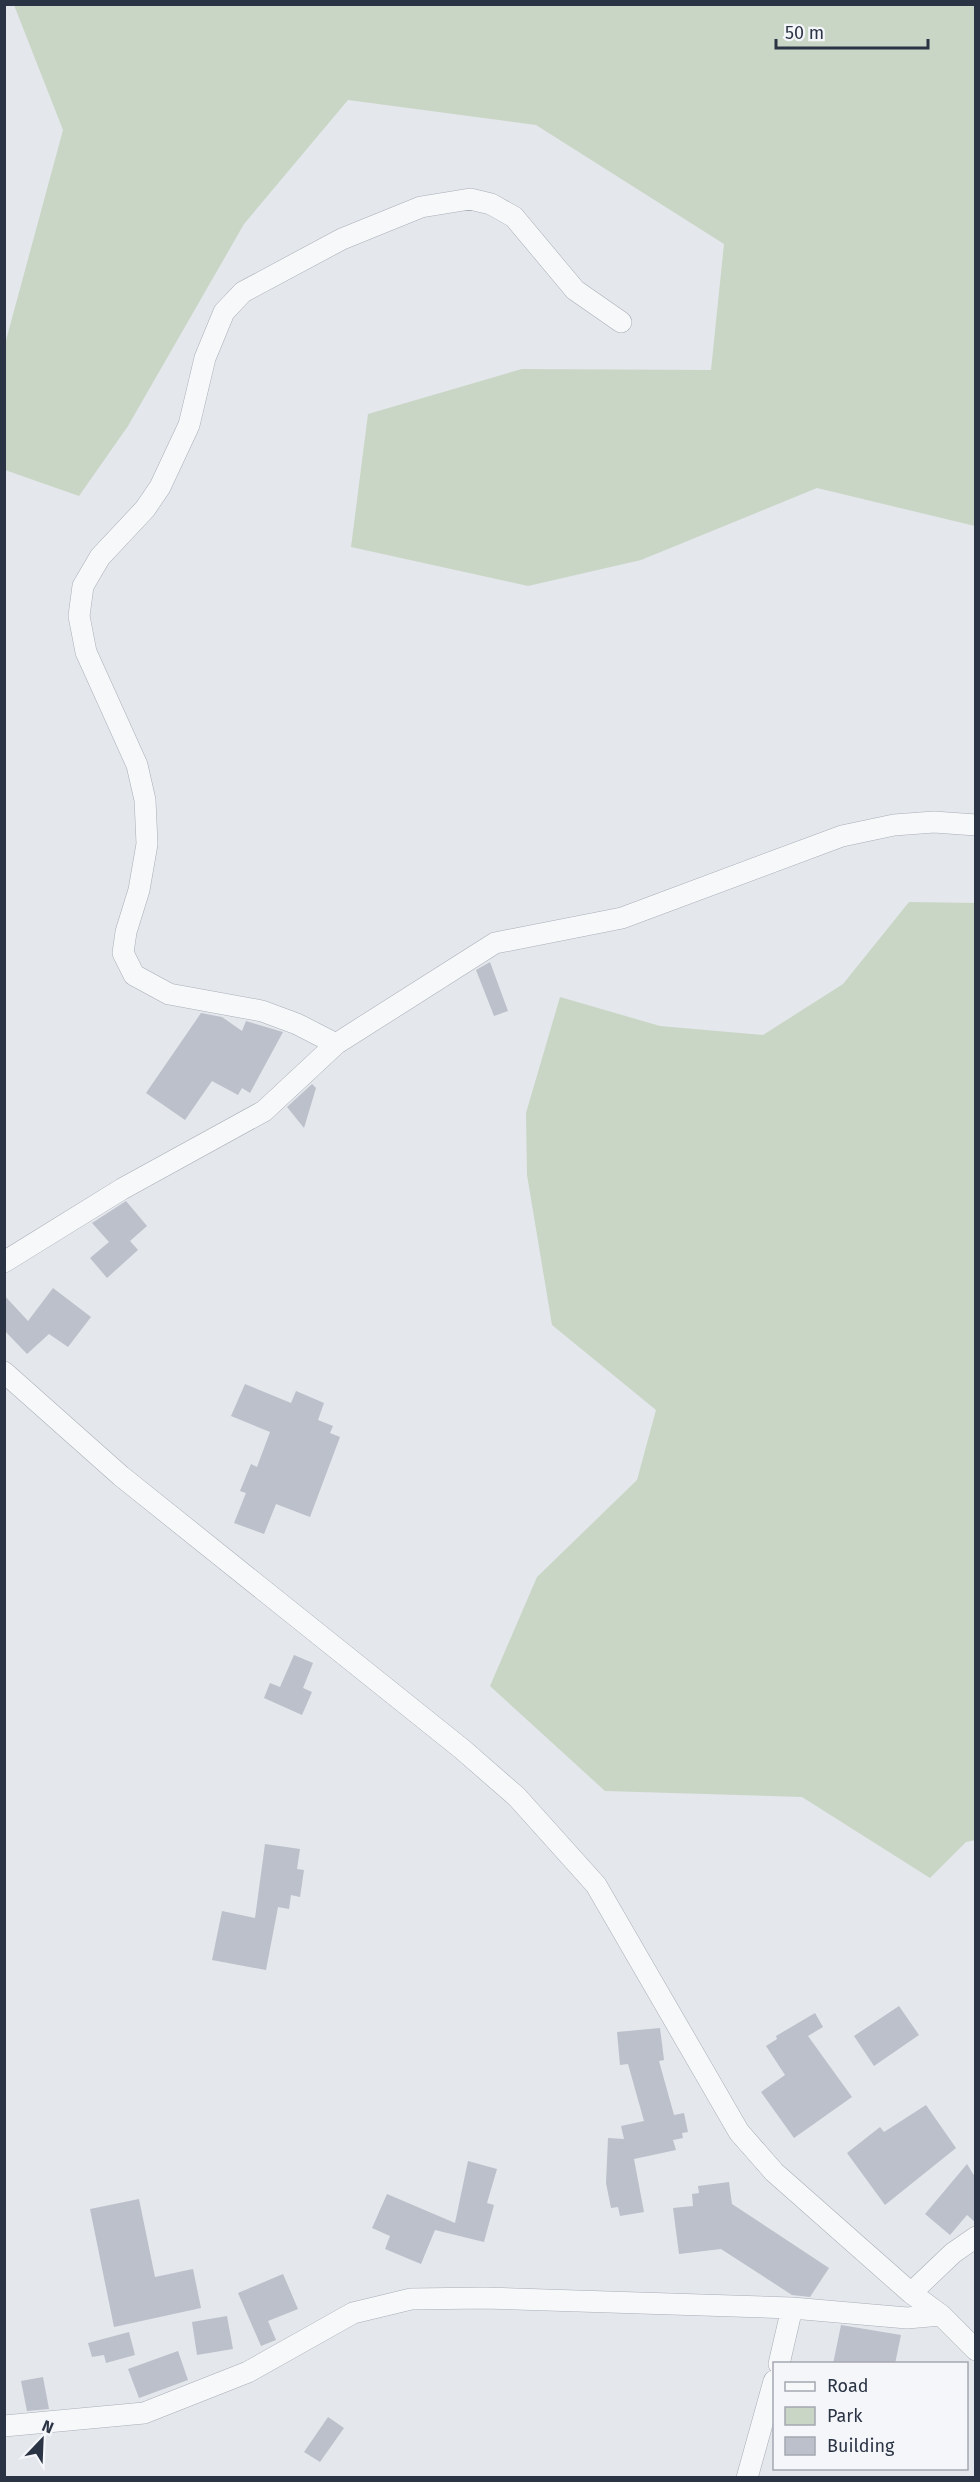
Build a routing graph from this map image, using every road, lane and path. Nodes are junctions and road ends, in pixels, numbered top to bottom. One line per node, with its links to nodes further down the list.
1 (621, 322): 3 (street)
2 (975, 825): 3 (street)
3 (336, 1044): 4 (street)
4 (4, 1262)
5 (4, 1372): 7 (street)
6 (975, 2237): 7 (street)
7 (911, 2293): 9 (street)
8 (792, 2308): 9 (street); 11 (street); 13 (street)
9 (941, 2315): 10 (street)
10 (975, 2350)
11 (779, 2362)
12 (773, 2384): 14 (street)
13 (4, 2426)
14 (747, 2478)

